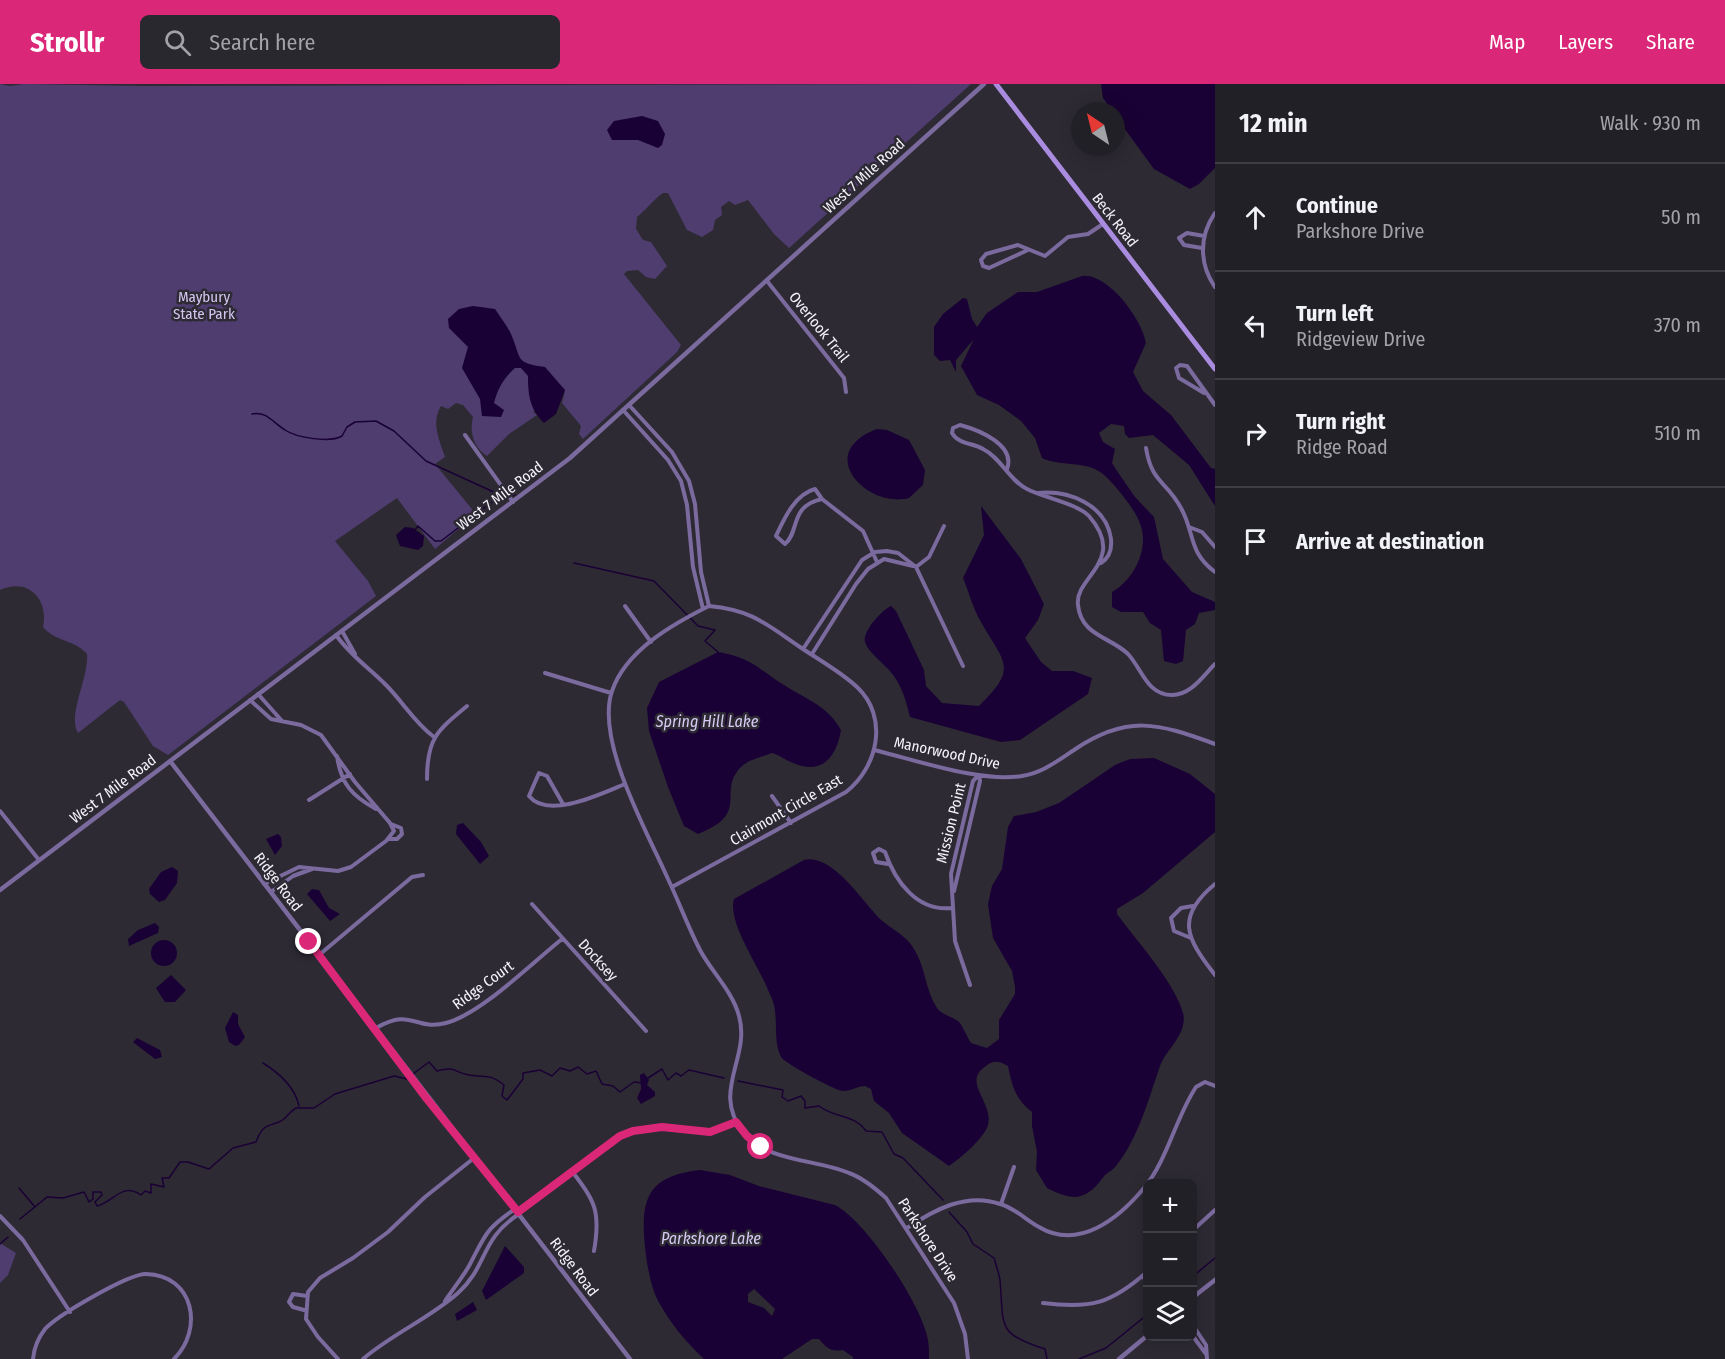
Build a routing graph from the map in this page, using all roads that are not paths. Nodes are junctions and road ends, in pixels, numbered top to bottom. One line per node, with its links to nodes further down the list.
1 (984, 84): 8 (street, West 7 Mile Road)
2 (996, 84): 4 (main road, Beck Road)
3 (1215, 213): 5 (street)
4 (1103, 224): 7 (street); 10 (main road, Beck Road)
5 (1204, 236): 6 (street); 6 (street)
6 (1202, 248): 9 (street)
7 (1028, 250): 7 (street)
8 (767, 281): 11 (street, Overlook Trail); 14 (street, West 7 Mile Road)
9 (1215, 287)
10 (1215, 369)
11 (846, 392)
12 (1204, 393): 12 (street); 13 (street)
13 (1213, 399): 15 (street)
14 (629, 405): 16 (street, West 7 Mile Road); 18 (street)
15 (1215, 405)
16 (623, 410): 20 (street); 26 (street, West 7 Mile Road)
17 (465, 435): 26 (street)
18 (666, 446): 20 (street); 22 (street)
19 (1146, 448): 30 (street)
20 (660, 451): 23 (street)
21 (1007, 470): 21 (street); 24 (street)
22 (692, 490): 23 (street); 31 (street)
23 (684, 492): 33 (street)
24 (1037, 493): 27 (street); 28 (street)
25 (822, 499): 25 (street); 34 (street)
26 (513, 502): 46 (street, West 7 Mile Road)
27 (1102, 516): 28 (street); 36 (street)
28 (1093, 523): 36 (street)
29 (944, 526): 37 (street)
30 (1189, 527): 32 (street); 38 (street)
31 (699, 547): 33 (street); 42 (street)
32 (1215, 547)
33 (691, 548): 43 (street)
34 (874, 552): 35 (street); 37 (street); 39 (street)
35 (877, 562): 37 (street); 40 (street)
36 (1100, 564): 52 (street)
37 (916, 567): 53 (street)
38 (1215, 572)
39 (843, 586): 40 (street); 44 (street)
40 (852, 591): 45 (street)
41 (625, 606): 48 (street)
42 (709, 606): 43 (street); 49 (street, Clairmont Circle East)
43 (703, 609): 48 (street)
44 (829, 609): 45 (street); 49 (street)
45 (837, 614): 50 (street)
46 (342, 631): 47 (street, West 7 Mile Road); 51 (street)
47 (336, 635): 51 (street); 56 (street, West 7 Mile Road)
48 (651, 642): 55 (street)
49 (803, 649): 50 (street, Clairmont Circle East)
50 (812, 654): 62 (street, Clairmont Circle East)
51 (356, 657): 60 (street)
52 (1215, 664)
53 (963, 666)
54 (545, 673): 55 (street)
55 (612, 693): 69 (street)
56 (258, 694): 57 (street, West 7 Mile Road); 59 (street)
57 (250, 700): 59 (street); 64 (street, West 7 Mile Road)
58 (467, 706): 60 (street)
59 (283, 721): 63 (street)
60 (434, 737): 68 (street)
61 (1215, 744): 66 (street, Manorwood Drive)
62 (874, 750): 66 (street, Manorwood Drive); 76 (street, Clairmont Circle East)
63 (336, 753): 65 (street); 67 (street)
64 (170, 761): 78 (street, West 7 Mile Road); 82 (street, Ridge Road)
65 (350, 774): 67 (street); 74 (street)
66 (979, 775): 87 (street, Mission Point); 87 (street, Mission Point)
67 (342, 779): 71 (street); 74 (street)
68 (427, 779)
69 (625, 784): 72 (street); 84 (street)
70 (772, 796): 76 (street)
71 (309, 800)
72 (563, 804): 72 (street)
73 (0, 811): 78 (street)
74 (380, 811): 75 (street)
75 (390, 823): 77 (street); 77 (street)
76 (791, 823): 84 (street, Clairmont Circle East)
77 (388, 839): 80 (street)
78 (39, 860): 85 (street, West 7 Mile Road)
79 (888, 864): 79 (street); 90 (street)
80 (313, 869): 82 (street); 86 (street)
81 (423, 875): 93 (street)
82 (264, 884): 86 (street, Ridge Road)
83 (1215, 884): 89 (street)
84 (672, 887): 99 (street)
85 (0, 890)
86 (271, 892): 93 (street, Ridge Road)
87 (953, 895): 90 (street, Mission Point)
88 (532, 904): 92 (street, Docksey)
89 (1193, 906): 91 (street); 91 (street)
90 (952, 908): 95 (street, Mission Point)
91 (1191, 938): 94 (street)
92 (562, 939): 96 (street, Ridge Court); 97 (street, Docksey)
93 (318, 955): 96 (street, Ridge Road)
94 (1215, 975)
95 (970, 985)
96 (375, 1029): 100 (street, Ridge Road)
97 (646, 1031)
98 (1215, 1086): 103 (street)
99 (736, 1122): 102 (street); 108 (street, Parkshore Drive)
100 (474, 1158): 105 (street, Ridge Road); 115 (street)
101 (1014, 1167): 103 (street)
102 (571, 1170): 105 (street); 109 (street)
103 (1001, 1204): 108 (street)
104 (1215, 1210): 107 (street)
105 (517, 1212): 110 (street); 111 (street); 128 (street, Ridge Road)
106 (0, 1216): 119 (street)
107 (1197, 1226)
108 (907, 1227): 129 (street, Parkshore Drive)
109 (594, 1251)
110 (472, 1260): 111 (street); 116 (street)
111 (480, 1264): 116 (street)
112 (1142, 1276): 117 (street)
113 (1215, 1280): 114 (street)
114 (1197, 1294)
115 (307, 1296): 118 (street); 118 (street)
116 (445, 1301): 127 (street)
117 (1043, 1303)
118 (305, 1310): 126 (street)
119 (70, 1312): 124 (street); 125 (street)
120 (1197, 1330): 123 (street)
121 (1143, 1339): 130 (street)
122 (1196, 1341): 123 (street)
123 (1206, 1357)
124 (33, 1359)
125 (174, 1359)
126 (338, 1359)
127 (363, 1359)
128 (630, 1359)
129 (968, 1359)
130 (1119, 1359)

